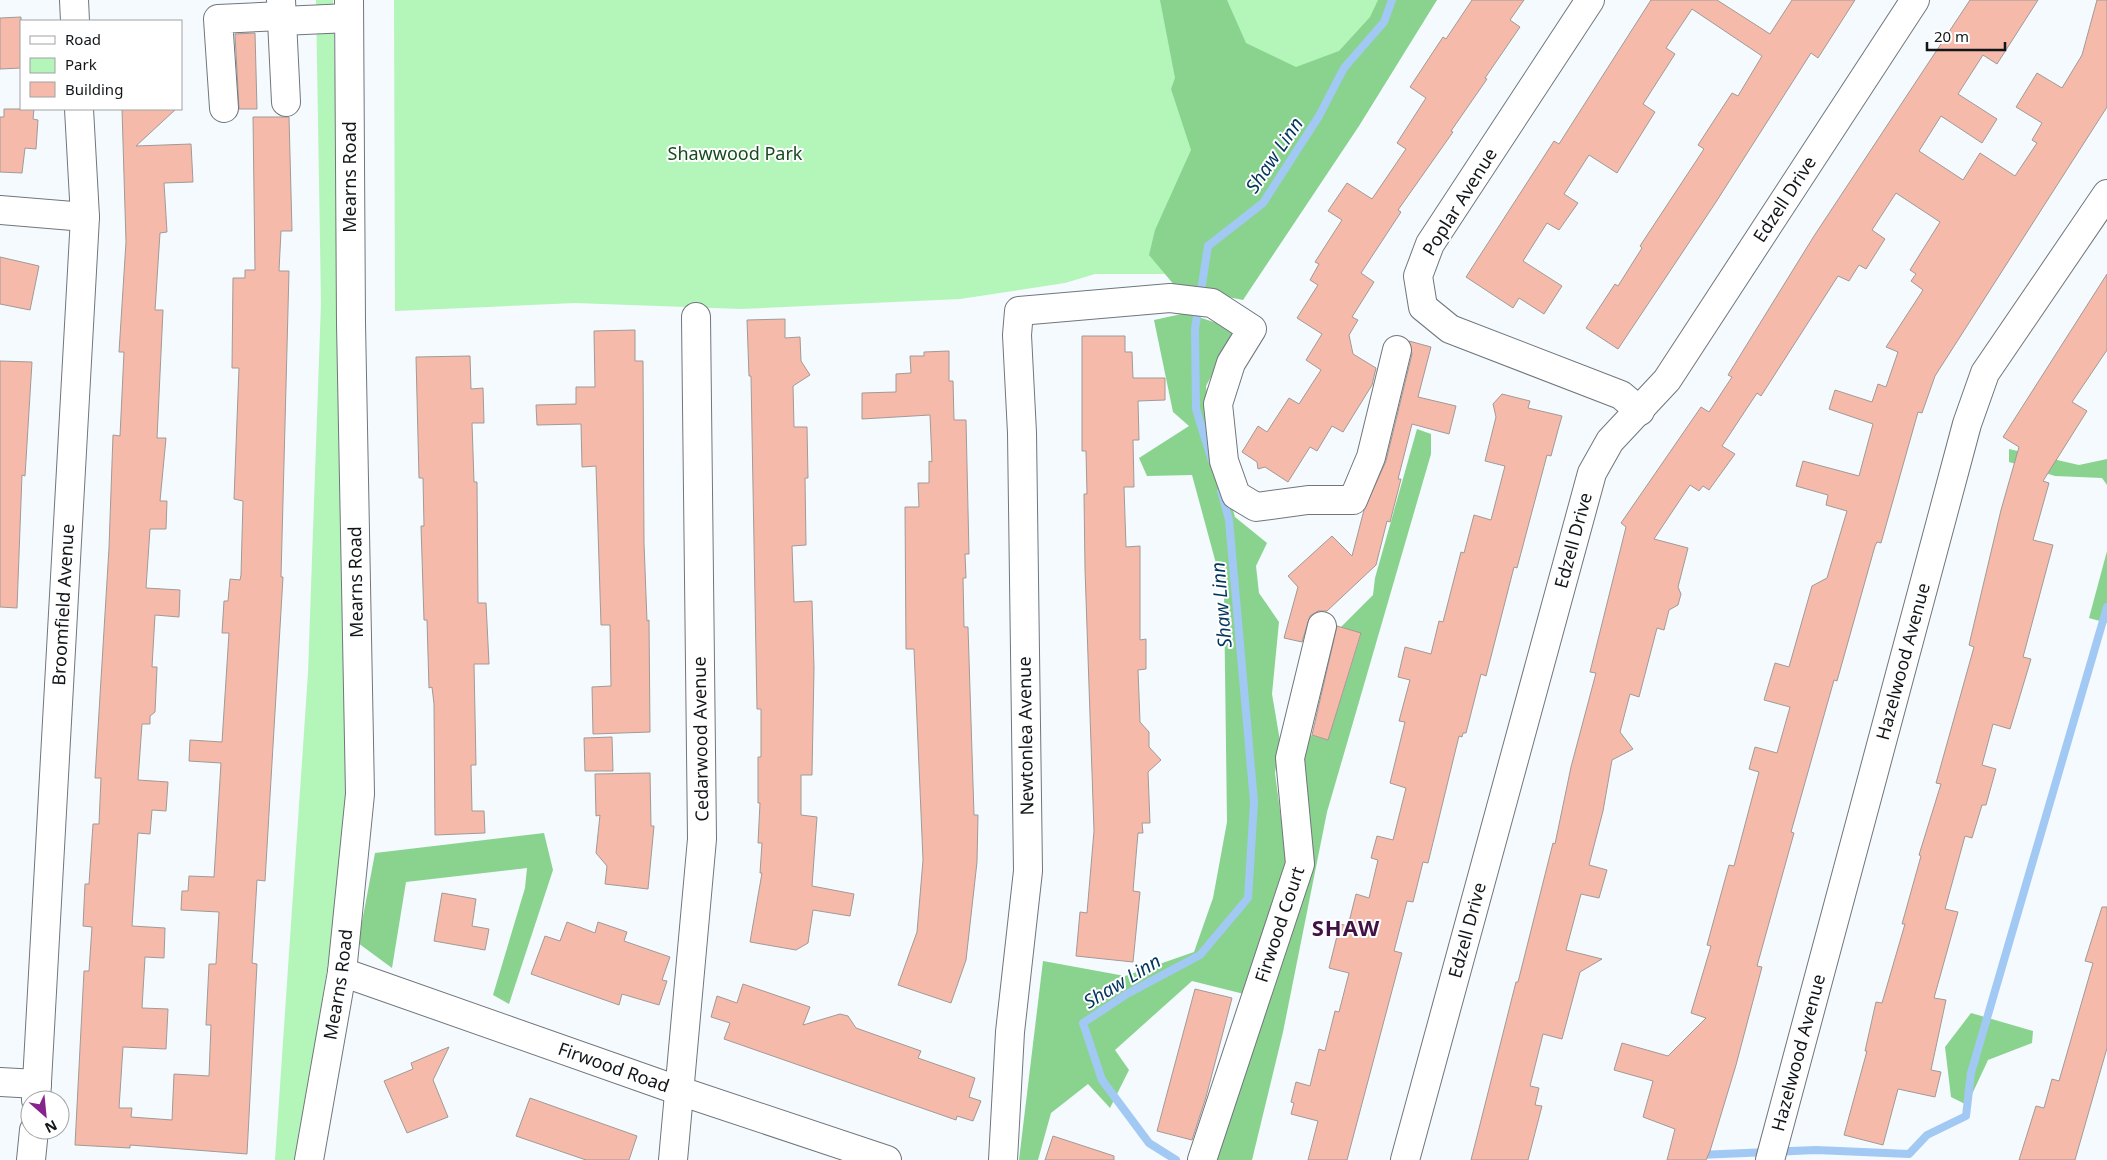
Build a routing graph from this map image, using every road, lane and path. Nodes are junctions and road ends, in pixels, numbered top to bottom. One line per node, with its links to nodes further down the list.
1 (74, 0): 7 (street)
2 (1590, 0): 16 (street, Poplar Avenue)
3 (1915, 0): 16 (street, Edzell Drive)
4 (349, 9): 6 (street); 18 (street, Mearns Road)
5 (217, 10): 6 (street); 9 (street)
6 (281, 12): 8 (street)
7 (75, 20)
8 (286, 102)
9 (224, 108)
10 (79, 110): 13 (street, Broomfield Avenue)
11 (2107, 194): 31 (street, Hazelwood Avenue)
12 (0, 210): 13 (street)
13 (85, 216): 21 (street, Broomfield Avenue)
14 (696, 317): 22 (street, Cedarwood Avenue)
15 (1397, 350): 28 (street, Newtonlea Avenue)
16 (1640, 411): 30 (street, Edzell Drive)
17 (1322, 626): 29 (street, Firwood Court)
18 (342, 972): 22 (street, Firwood Road); 25 (street, Mearns Road)
19 (0, 1082): 20 (street)
20 (29, 1090)
21 (36, 1090)
22 (680, 1091): 26 (street, Cedarwood Avenue); 27 (street, Firwood Road)
23 (33, 1140): 24 (street)
24 (31, 1160)
25 (309, 1160)
26 (673, 1160)
27 (887, 1160)
28 (1003, 1160)
29 (1202, 1160)
30 (1405, 1160)
31 (1770, 1160)

